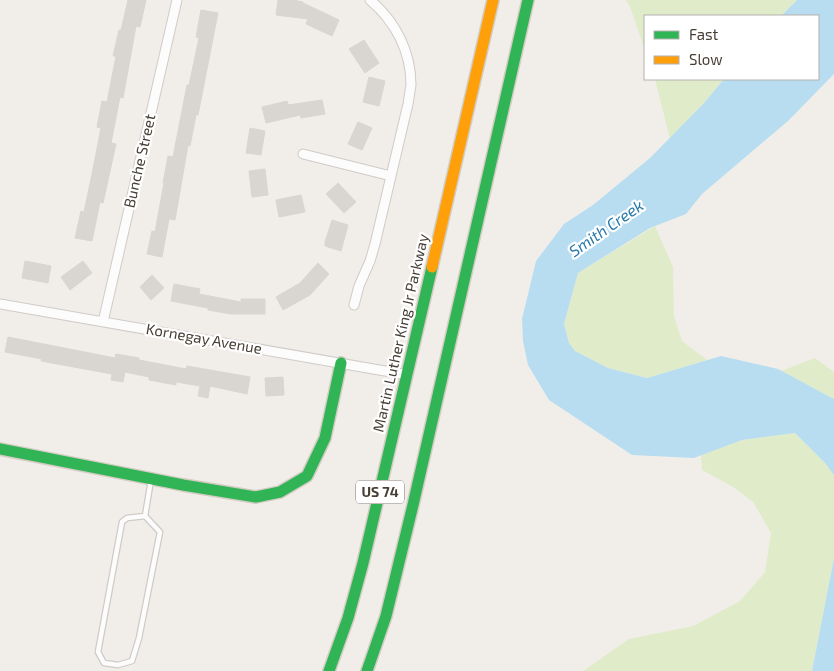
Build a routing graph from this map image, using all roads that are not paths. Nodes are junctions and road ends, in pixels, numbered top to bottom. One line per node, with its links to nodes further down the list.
1 (177, 0): 11 (street, Bunche Street)
2 (370, 0): 8 (street)
3 (483, 0): 6 (main road)
4 (493, 0): 6 (main road, Martin Luther King Jr Parkway / US 74)
5 (528, 0): 18 (main road, US 74)
6 (477, 70): 13 (main road, Martin Luther King Jr Parkway / US 74)
7 (303, 154): 8 (street)
8 (391, 176): 10 (street)
9 (0, 304): 11 (street, Kornegay Avenue)
10 (354, 305)
11 (103, 322): 12 (street, Kornegay Avenue)
12 (341, 363): 13 (street, Kornegay Avenue); 15 (main road)
13 (408, 375): 17 (main road, Martin Luther King Jr Parkway / US 74)
14 (0, 449): 15 (main road)
15 (151, 479): 16 (lane)
16 (146, 516): 16 (lane)
17 (329, 671)
18 (367, 671)

